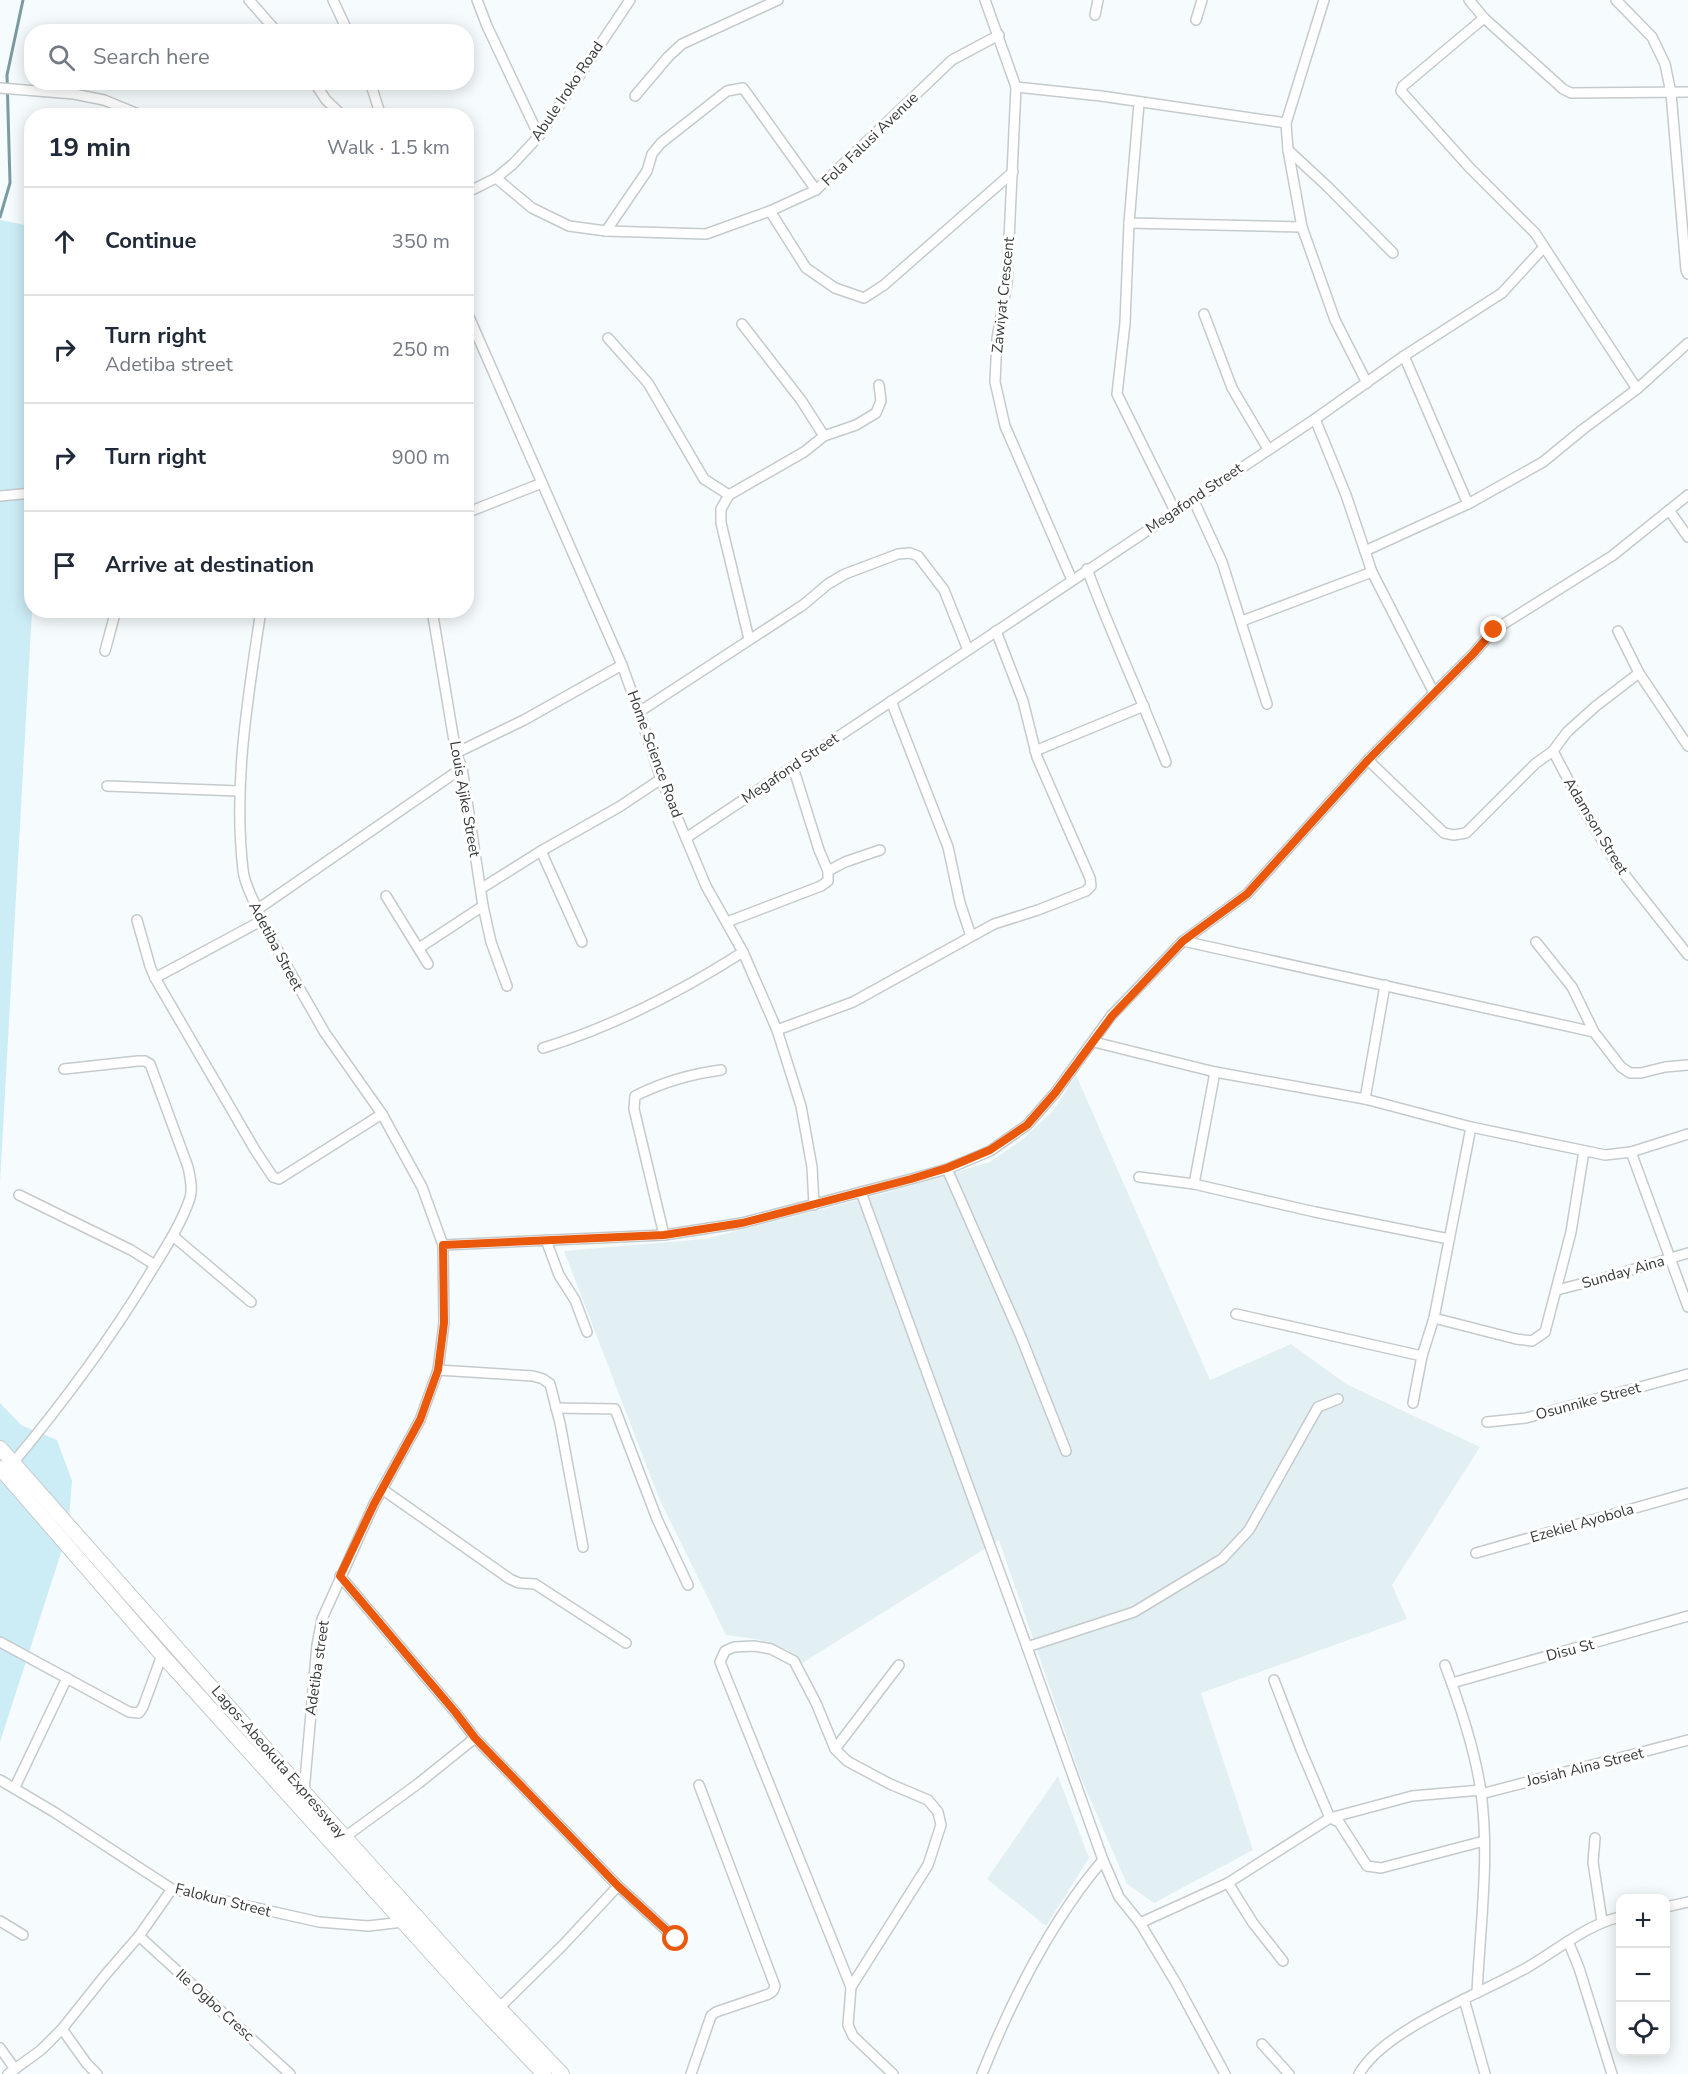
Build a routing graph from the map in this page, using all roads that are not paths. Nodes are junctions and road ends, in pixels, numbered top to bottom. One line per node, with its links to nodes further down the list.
1 (249, 0): 15 (street)
2 (333, 0): 16 (street)
3 (477, 0): 30 (street)
4 (630, 0): 30 (street, Abule Iroko Road)
5 (778, 0): 24 (street)
6 (985, 0): 17 (street, Zawiyat Crescent)
7 (1098, 0): 12 (street)
8 (1202, 0): 14 (street)
9 (1324, 0): 29 (street)
10 (1469, 0): 13 (street)
11 (1616, 0): 23 (street)
12 (1095, 15)
13 (1484, 18): 23 (street); 40 (street)
14 (1196, 20)
15 (270, 24)
16 (344, 24)
17 (999, 36): 18 (street, Zawiyat Crescent); 35 (street, Fola Falusi Avenue)
18 (1016, 87): 25 (street); 32 (street, Zawiyat Crescent)
19 (2, 88): 26 (street)
20 (319, 90): 27 (street)
21 (373, 90): 28 (street)
22 (1688, 92): 23 (street)
23 (1671, 93): 42 (street)
24 (635, 96)
25 (1139, 103): 29 (street); 37 (street)
26 (124, 108)
27 (334, 108)
28 (378, 108)
29 (1286, 123): 31 (street)
30 (539, 136): 33 (street, Abule Iroko Road)
31 (1288, 150): 38 (street); 41 (street)
32 (1013, 172): 36 (street); 69 (street, Zawiyat Crescent)
33 (495, 178): 34 (street, Abule Iroko Road); 39 (street, Fola Falusi Avenue)
34 (474, 189)
35 (816, 190): 36 (street, Fola Falusi Avenue); 39 (street)
36 (770, 211): 39 (street, Fola Falusi Avenue)
37 (1129, 223): 38 (street); 64 (street)
38 (1302, 227): 49 (street)
39 (606, 231)
40 (1545, 248): 48 (street, Megafond Street); 51 (street)
41 (1393, 253)
42 (1688, 274)
43 (1204, 314): 54 (street)
44 (742, 324): 53 (street)
45 (474, 328): 55 (street, Home Science Road)
46 (608, 338): 57 (street)
47 (1688, 343): 51 (street)
48 (1404, 356): 49 (street, Megafond Street); 61 (street)
49 (1367, 383): 52 (street, Megafond Street)
50 (879, 385): 53 (street)
51 (1637, 389): 61 (street)
52 (1315, 419): 54 (street, Megafond Street); 66 (street)
53 (824, 436): 57 (street)
54 (1268, 449): 60 (street, Megafond Street)
55 (542, 483): 62 (street); 79 (street, Home Science Road)
56 (24, 494): 59 (street)
57 (729, 495): 76 (street)
58 (1688, 495): 63 (street)
59 (0, 496)
60 (1193, 499): 64 (street, Megafond Street); 73 (street)
61 (1468, 504): 66 (street)
62 (474, 510)
63 (1669, 510): 65 (street); 81 (street)
64 (1175, 512): 67 (street, Megafond Street)
65 (1688, 537)
66 (1365, 551): 68 (street)
67 (1087, 569): 69 (street, Megafond Street); 84 (street)
68 (1372, 572): 73 (street); 81 (street)
69 (1072, 580): 74 (street, Megafond Street)
70 (114, 618): 78 (street)
71 (260, 618): 96 (street, Adetiba Street)
72 (433, 618): 89 (street, Louis Ajike Street)
73 (1242, 621): 83 (street)
74 (996, 631): 77 (street, Megafond Street); 87 (street)
75 (1618, 632): 80 (street)
76 (749, 639): 77 (street); 85 (street)
77 (968, 650): 82 (street, Megafond Street)
78 (105, 651)
79 (622, 665): 85 (street, Home Science Road); 89 (street)
80 (1639, 673): 86 (street); 88 (street)
81 (1434, 693): 90 (street)
82 (891, 701): 92 (street, Megafond Street); 108 (street)
83 (1267, 704)
84 (1144, 706): 87 (street); 91 (street)
85 (639, 712): 94 (street, Home Science Road)
86 (1688, 746)
87 (1035, 751): 108 (street)
88 (1553, 751): 90 (street); 114 (street, Adamson Street)
89 (456, 753): 93 (street, Louis Ajike Street)
90 (1368, 760): 109 (street)
91 (1166, 762)
92 (793, 766): 97 (street, Megafond Street); 100 (street)
93 (462, 768): 101 (street, Louis Ajike Street); 104 (street)
94 (661, 780): 97 (street, Home Science Road); 99 (street)
95 (106, 786): 96 (street)
96 (239, 790): 104 (street, Adetiba Street)
97 (686, 838): 107 (street, Home Science Road)
98 (880, 850): 100 (street)
99 (541, 851): 101 (street); 110 (street)
100 (828, 871): 107 (street)
101 (482, 888): 103 (street, Louis Ajike Street)
102 (386, 896): 112 (street)
103 (483, 906): 112 (street); 118 (street, Louis Ajike Street)
104 (258, 909): 106 (street, Adetiba Street)
105 (138, 920): 116 (street)
106 (261, 921): 116 (street); 128 (street, Adetiba Street)
107 (727, 922): 113 (street, Home Science Road)
108 (971, 936): 119 (street)
109 (1183, 941): 117 (street); 121 (street)
110 (582, 942)
111 (1536, 942): 120 (street)
112 (419, 948): 115 (street)
113 (743, 952): 119 (street, Home Science Road); 122 (street)
114 (1688, 955)
115 (428, 964)
116 (155, 978): 128 (street)
117 (1385, 985): 120 (street); 127 (street)
118 (507, 986)
119 (777, 1030): 138 (street, Home Science Road)
120 (1594, 1032): 123 (street)
121 (1094, 1042): 126 (street); 133 (street)
122 (543, 1048)
123 (1688, 1065)
124 (64, 1069): 140 (street)
125 (721, 1070): 139 (street)
126 (1215, 1072): 127 (street); 135 (street)
127 (1365, 1099): 129 (street)
128 (382, 1114): 143 (street, Adetiba Street)
129 (1471, 1127): 131 (street); 141 (street)
130 (1688, 1134): 132 (street)
131 (1584, 1151): 132 (street); 147 (street)
132 (1631, 1152): 145 (street)
133 (947, 1168): 136 (street); 161 (street)
134 (1139, 1177): 135 (street)
135 (1194, 1184): 141 (street)
136 (861, 1192): 138 (street); 173 (street)
137 (19, 1195): 146 (street)
138 (814, 1205): 139 (street)
139 (664, 1235): 142 (street)
140 (173, 1236): 146 (street); 148 (street)
141 (1449, 1239): 151 (street)
142 (546, 1240): 143 (street); 152 (street)
143 (443, 1245): 154 (street, Adetiba street)
144 (1688, 1253): 145 (street, Sunday Aina)
145 (1670, 1258): 147 (street, Sunday Aina); 149 (street)
146 (155, 1265): 162 (street)
147 (1557, 1290): 151 (street)
148 (251, 1302)
149 (1688, 1307)
150 (1236, 1314): 153 (street)
151 (1434, 1317): 153 (street)
152 (587, 1332)
153 (1422, 1356): 157 (street)
154 (438, 1370): 158 (street); 164 (street, Adetiba street)
155 (1688, 1374): 159 (street, Osunnike Street)
156 (1338, 1399): 173 (street)
157 (1413, 1403)
158 (556, 1408): 166 (street); 169 (street)
159 (1487, 1422)
160 (0, 1448): 162 (highway, Lagos-Abeokuta Expressway)
161 (1066, 1451)
162 (13, 1463): 186 (highway, Lagos-Abeokuta Expressway)
163 (0, 1468): 174 (highway, Lagos-Abeokuta Expressway)
164 (382, 1489): 168 (street, Adetiba street); 172 (street)
165 (1688, 1493): 167 (street, Ezekiel Ayobola)
166 (583, 1547)
167 (1476, 1553)
168 (340, 1576): 180 (street); 186 (street, Adetiba street)
169 (688, 1585)
170 (1688, 1616): 179 (street, Disu St)
171 (0, 1642): 177 (street)
172 (626, 1643)
173 (1027, 1647): 192 (street)
174 (162, 1655): 177 (street); 201 (highway, Lagos-Abeokuta Expressway)
175 (899, 1665): 182 (street)
176 (1444, 1665): 179 (street)
177 (67, 1678): 185 (street)
178 (1274, 1680): 188 (street)
179 (1452, 1683): 187 (street)
180 (475, 1738): 189 (street); 194 (street)
181 (1688, 1740): 187 (street, Josiah Aina Street)
182 (835, 1749): 208 (street); 208 (street)
183 (0, 1780): 185 (street, Falokun Street)
184 (699, 1785): 220 (street)
185 (15, 1787): 195 (street, Falokun Street)
186 (304, 1792): 189 (highway, Lagos-Abeokuta Expressway)
187 (1481, 1792): 188 (street, Josiah Aina Street); 191 (street)
188 (1330, 1818): 191 (street); 193 (street, Josiah Aina Street)
189 (345, 1837): 211 (highway, Lagos-Abeokuta Expressway)
190 (1595, 1838): 200 (street)
191 (1484, 1841): 209 (street)
192 (1103, 1860): 202 (street); 222 (street)
193 (1228, 1883): 202 (street, Josiah Aina Street); 207 (street)
194 (618, 1886): 205 (street); 211 (street)
195 (172, 1890): 201 (street, Falokun Street); 204 (street)
196 (1688, 1902): 197 (street)
197 (1670, 1906)
198 (1616, 1918): 200 (street)
199 (0, 1921): 203 (street)
200 (1602, 1921): 206 (street)
201 (404, 1922): 218 (highway, Lagos-Abeokuta Expressway)
202 (1140, 1923): 223 (street)
203 (23, 1935)
204 (139, 1936): 212 (street); 217 (street, Ile Ogbo Cresc)
205 (676, 1939)
206 (1568, 1941): 209 (street); 227 (street)
207 (1283, 1961)
208 (851, 1987): 221 (street)
209 (1477, 1993): 210 (street)
210 (1464, 1999): 225 (street); 226 (street)
211 (499, 2008): 219 (highway, Lagos-Abeokuta Expressway)
212 (62, 2030): 215 (street); 216 (street)
213 (1262, 2044): 224 (street)
214 (0, 2048): 215 (street)
215 (12, 2071)
216 (97, 2074)
217 (291, 2074)
218 (544, 2074)
219 (562, 2074)
220 (691, 2074)
221 (893, 2074)
222 (982, 2074)
223 (1225, 2074)
224 (1289, 2074)
225 (1359, 2074)
226 (1485, 2074)
227 (1612, 2074)

